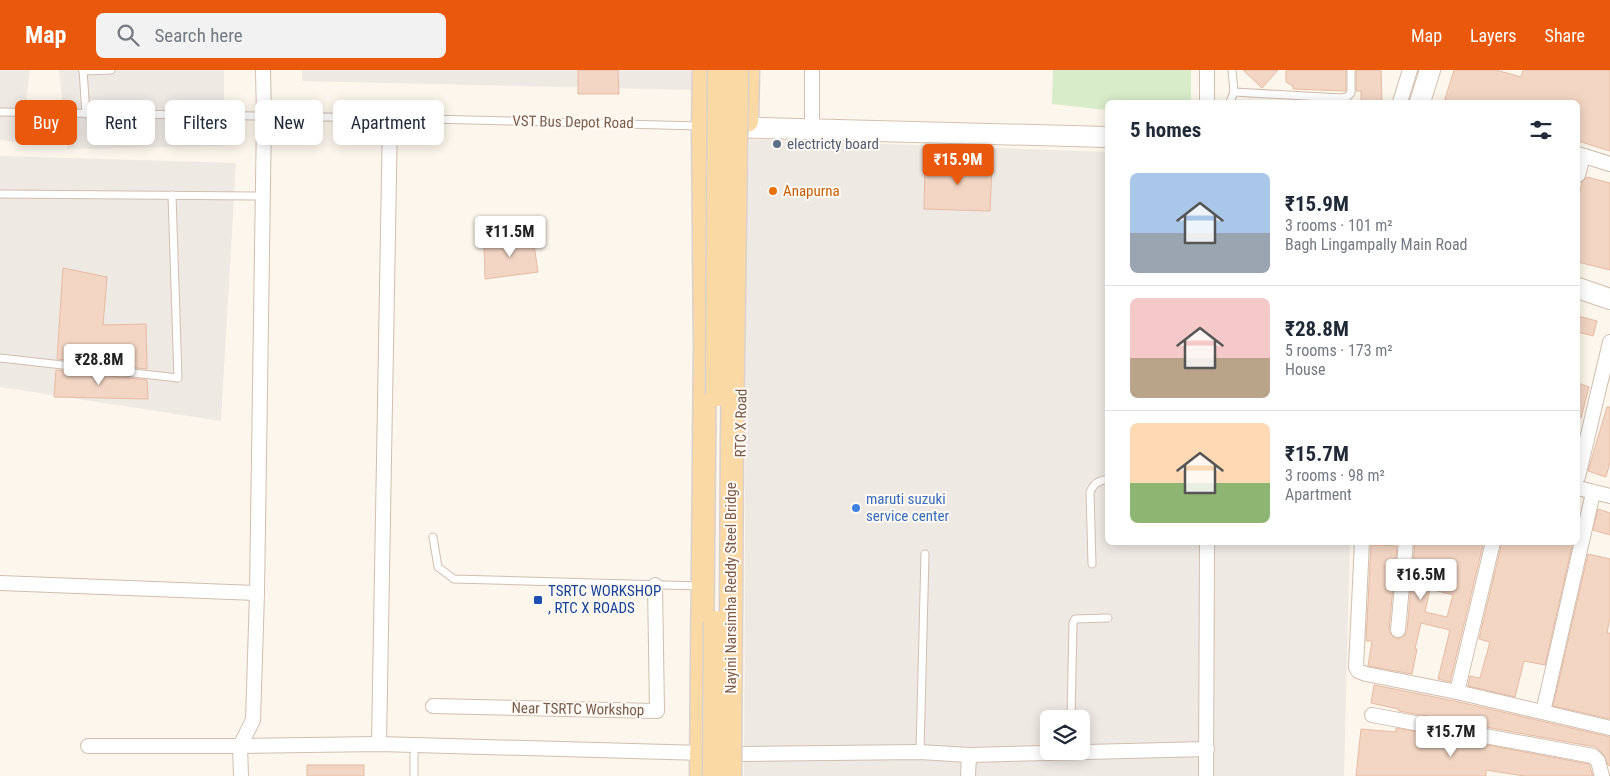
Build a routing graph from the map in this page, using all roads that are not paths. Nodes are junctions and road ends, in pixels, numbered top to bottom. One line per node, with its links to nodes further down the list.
1 (83, 70): 2 (lane); 22 (lane)
2 (111, 70)
3 (263, 70): 16 (street)
4 (704, 70): 25 (main road)
5 (719, 70): 78 (main road, Nayini Narsimha Reddy Steel Bridge, bridge)
6 (737, 70): 79 (main road, Nayini Narsimha Reddy Steel Bridge, bridge)
7 (748, 70): 26 (main road, RTC X Road)
8 (812, 70): 27 (street)
9 (1207, 70): 17 (street)
10 (1232, 70): 14 (lane)
11 (1351, 70): 15 (lane)
12 (1410, 70): 19 (street)
13 (1430, 70): 20 (street)
14 (1234, 92): 15 (lane); 18 (lane)
15 (1286, 99)
16 (264, 100)
17 (1207, 100)
18 (1231, 100)
19 (1401, 100)
20 (1421, 100)
21 (0, 112): 22 (lane, VST Bus Depot Road)
22 (86, 114): 23 (lane, VST Bus Depot Road)
23 (255, 116)
24 (444, 119): 25 (lane, VST Bus Depot Road)
25 (703, 126): 26 (street); 54 (main road)
26 (747, 128): 27 (street); 74 (main road, RTC X Road)
27 (812, 130): 28 (street)
28 (1105, 137)
29 (264, 145): 35 (street)
30 (389, 145): 64 (street)
31 (1580, 155): 32 (street)
32 (1610, 164)
33 (0, 194): 34 (lane)
34 (172, 195): 35 (lane); 39 (lane)
35 (263, 196): 55 (street)
36 (1580, 289): 37 (street)
37 (1610, 299)
38 (1610, 342): 40 (street)
39 (0, 358)
40 (1580, 468)
41 (1105, 480): 51 (lane)
42 (1580, 489): 43 (street)
43 (1594, 493): 44 (street); 61 (street)
44 (1610, 496)
45 (433, 537): 53 (lane)
46 (1207, 545): 68 (street)
47 (1362, 545): 58 (street)
48 (1406, 545): 57 (street)
49 (1492, 545): 58 (street)
50 (926, 554): 70 (lane)
51 (1092, 564)
52 (0, 584): 55 (street)
53 (655, 586): 54 (lane); 59 (street, Near TSRTC Workshop)
54 (702, 586): 69 (main road)
55 (257, 593): 67 (street)
56 (1108, 618): 60 (lane)
57 (1398, 630)
58 (1457, 692): 61 (street)
59 (433, 706)
60 (1072, 710)
61 (1543, 712): 63 (street)
62 (1372, 716): 82 (street)
63 (1610, 728)
64 (378, 744): 65 (street); 67 (street)
65 (414, 745): 69 (street); 76 (lane)
66 (88, 746): 67 (street)
67 (240, 746): 75 (street)
68 (1207, 749): 71 (street); 81 (street)
69 (701, 752): 74 (street); 77 (main road)
70 (920, 752): 73 (street); 74 (street)
71 (1090, 752)
72 (1040, 753): 73 (street)
73 (969, 755): 80 (street)
74 (739, 765)
75 (241, 776)
76 (414, 776)
77 (702, 776)
78 (714, 776)
79 (730, 776)
80 (968, 776)
81 (1206, 776)
82 (1602, 776)

